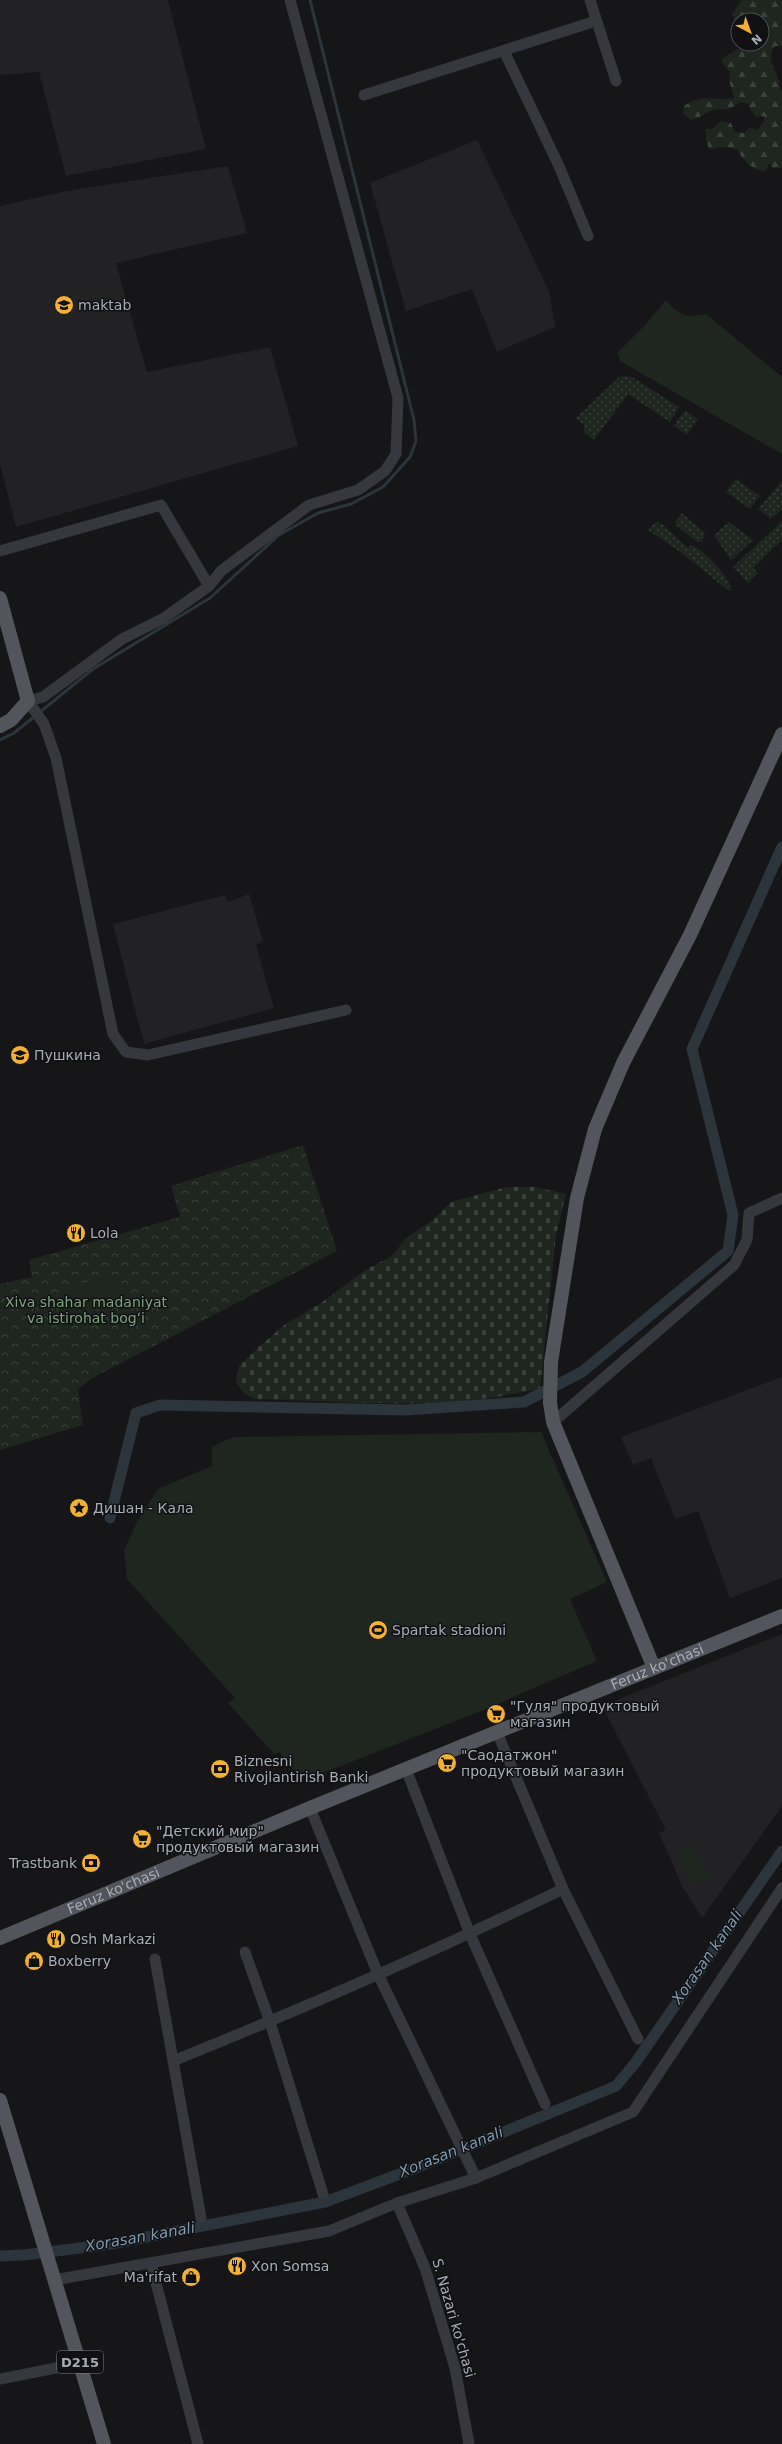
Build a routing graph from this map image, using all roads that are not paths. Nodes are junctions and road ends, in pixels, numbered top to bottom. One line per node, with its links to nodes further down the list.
1 (290, 0): 9 (street)
2 (590, 0): 3 (street)
3 (596, 21): 4 (street); 5 (street)
4 (504, 51): 6 (street); 7 (street)
5 (616, 81)
6 (364, 95)
7 (588, 236)
8 (0, 551): 9 (street)
9 (209, 586): 11 (street)
10 (0, 598): 11 (main road)
11 (30, 704): 12 (main road); 14 (street)
12 (0, 726)
13 (782, 734): 16 (main road)
14 (346, 1010)
15 (782, 1198): 16 (street)
16 (553, 1422): 18 (main road)
17 (782, 1616): 18 (main road, Feruz ko'chasi)
18 (654, 1668): 19 (main road, Feruz ko'chasi)
19 (497, 1732): 20 (main road, Feruz ko'chasi); 23 (street)
20 (406, 1770): 21 (main road, Feruz ko'chasi); 24 (street)
21 (310, 1808): 25 (main road, Feruz ko'chasi); 28 (street)
22 (782, 1888): 34 (street)
23 (563, 1889): 24 (street); 30 (street)
24 (470, 1934): 28 (street); 33 (street)
25 (0, 1938)
26 (245, 1952): 29 (street)
27 (155, 1959): 31 (street)
28 (378, 1974): 29 (street); 34 (street)
29 (270, 2022): 31 (street); 35 (street)
30 (638, 2039)
31 (173, 2061): 37 (street)
32 (0, 2100): 39 (main road, D215)
33 (545, 2104)
34 (476, 2178): 36 (street)
35 (323, 2194)
36 (397, 2203): 38 (street); 44 (street, S. Nazari ko'chasi)
37 (201, 2218)
38 (151, 2264): 39 (street); 43 (street)
39 (54, 2280): 40 (main road, D215)
40 (81, 2363): 41 (street); 42 (main road, D215)
41 (0, 2379)
42 (104, 2444)
43 (198, 2444)
44 (469, 2444)

